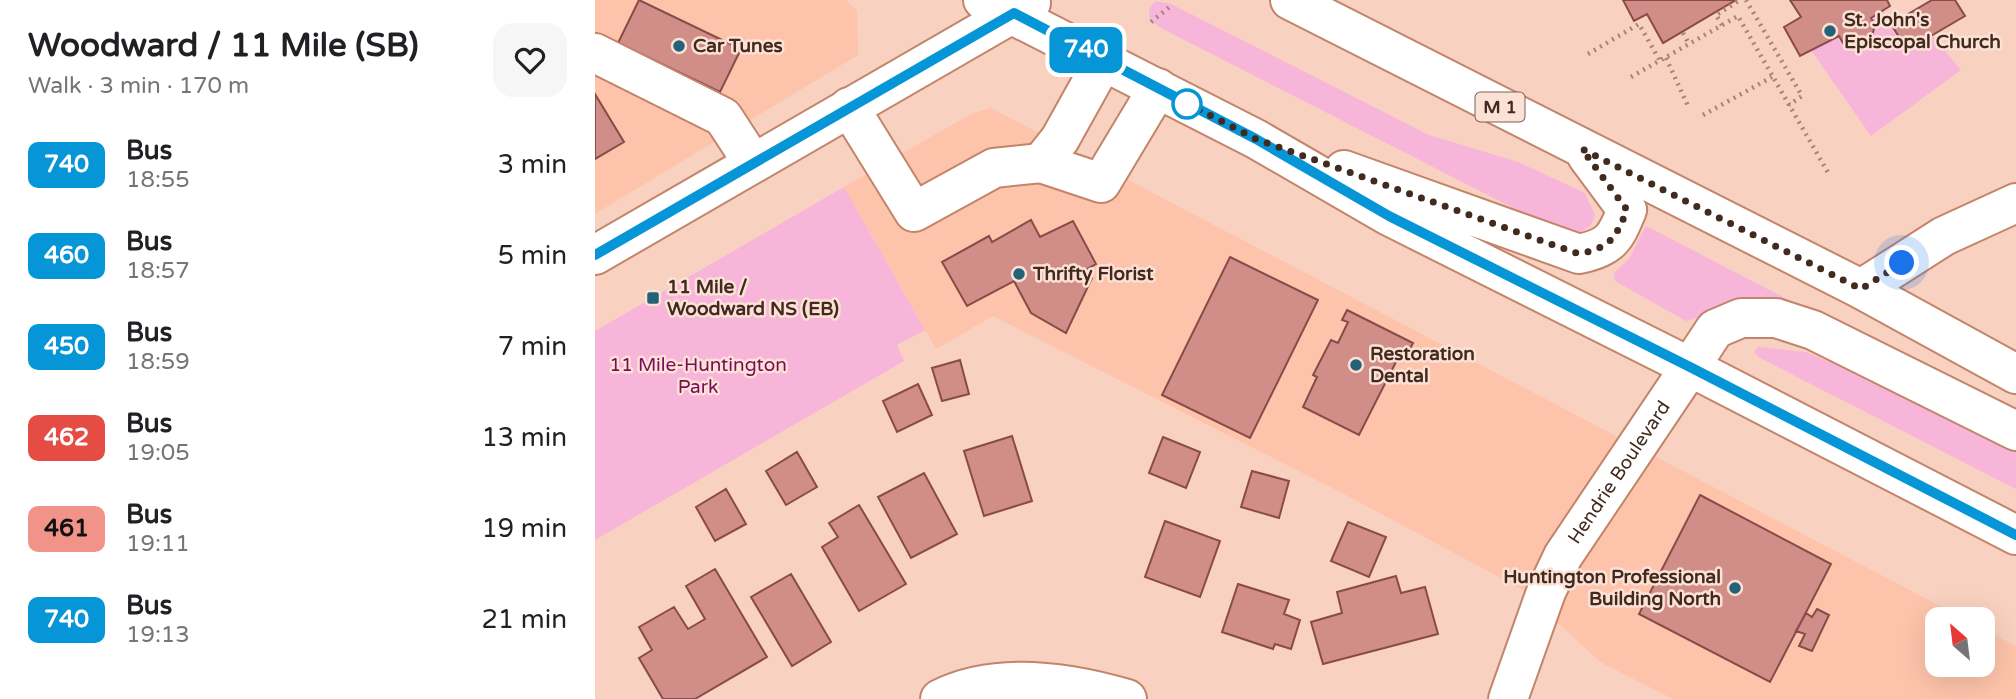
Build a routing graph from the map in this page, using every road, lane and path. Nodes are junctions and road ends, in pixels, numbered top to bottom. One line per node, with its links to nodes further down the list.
1 (1290, 0): 22 (main road, M 1)
2 (1740, 0): 7 (path)
3 (1746, 0): 17 (path)
4 (1011, 4): 13 (main road); 19 (main road)
5 (1172, 5): 6 (path)
6 (1151, 22)
7 (1722, 25): 9 (path); 14 (path)
8 (1683, 33): 9 (path)
9 (1689, 44): 12 (path)
10 (595, 53): 23 (main road)
11 (1588, 54): 12 (path)
12 (1663, 59): 15 (path); 18 (path)
13 (1104, 60): 16 (main road); 24 (main road)
14 (1772, 76): 17 (path); 20 (path)
15 (1631, 77)
16 (1158, 88): 21 (main road); 24 (main road)
17 (1789, 105): 25 (path)
18 (1688, 106)
19 (849, 107): 23 (main road); 24 (main road)
20 (1703, 115)
21 (1256, 139): 22 (main road); 29 (main road)
22 (1582, 149): 28 (main road, M 1)
23 (753, 163): 27 (main road)
24 (1041, 163)
25 (1830, 176)
26 (2016, 203): 28 (main road)
27 (595, 255)
28 (1861, 289): 30 (main road, M 1)
29 (1690, 367): 31 (main road, Hendrie Boulevard); 32 (main road); 35 (main road, Hendrie Boulevard)
30 (2016, 374)
31 (2016, 431)
32 (2016, 535)
33 (940, 699): 34 (main road)
34 (1128, 699)
35 (1508, 699)

